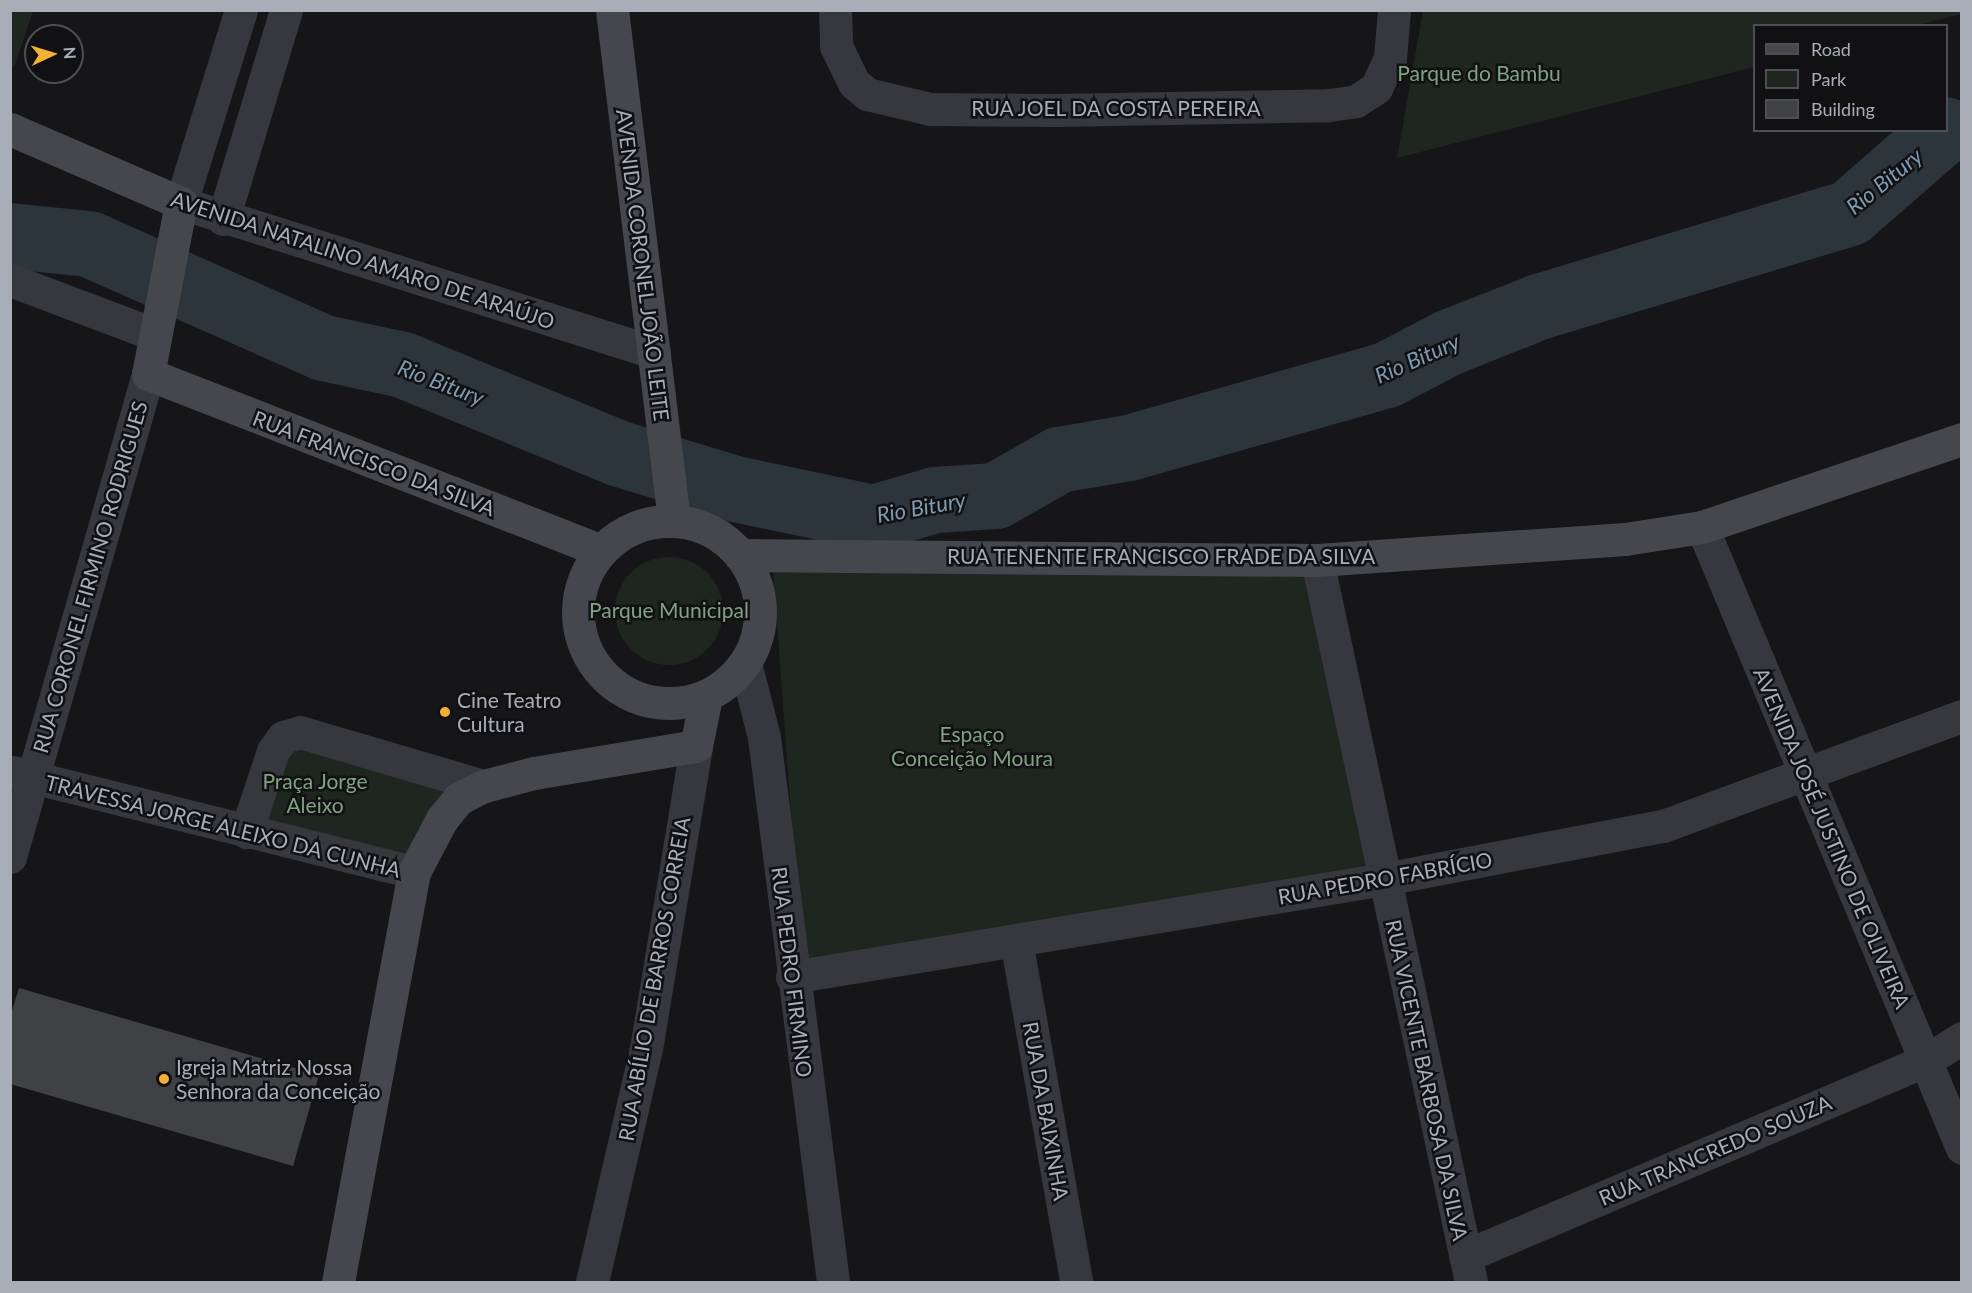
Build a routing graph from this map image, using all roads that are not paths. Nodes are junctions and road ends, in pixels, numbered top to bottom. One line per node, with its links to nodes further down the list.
1 (241, 10): 7 (street)
2 (286, 10): 8 (street)
3 (612, 10): 11 (street, AVENIDA CORONEL JOÃO LEITE)
4 (835, 10): 5 (street, RUA JOEL DA COSTA PEREIRA)
5 (1394, 10)
6 (10, 129): 7 (street, AVENIDA NATALINO AMARO DE ARAÚJO)
7 (181, 203): 8 (street, AVENIDA NATALINO AMARO DE ARAÚJO); 10 (street)
8 (223, 219): 11 (street, AVENIDA NATALINO AMARO DE ARAÚJO)
9 (10, 280): 10 (street)
10 (157, 324): 12 (street)
11 (654, 352): 14 (street, AVENIDA CORONEL JOÃO LEITE)
12 (148, 374): 16 (street, RUA FRANCISCO DA SILVA); 23 (street, RUA CORONEL FIRMINO RODRIGUES)
13 (1962, 439): 15 (street, RUA TENENTE FRANCISCO FRADE DA SILVA)
14 (672, 506): 16 (street); 17 (street)
15 (1702, 527): 18 (street, RUA TENENTE FRANCISCO FRADE DA SILVA); 24 (street, AVENIDA JOSÉ JUSTINO DE OLIVEIRA)
16 (601, 551): 20 (street)
17 (740, 555): 18 (street, RUA TENENTE FRANCISCO FRADE DA SILVA); 19 (street)
18 (1317, 560): 29 (street, RUA VICENTE BARBOSA DA SILVA)
19 (746, 663): 20 (street); 31 (street, RUA PEDRO FIRMINO)
20 (706, 697): 22 (street)
21 (1962, 716): 24 (street, RUA PEDRO FABRÍCIO)
22 (696, 746): 25 (street); 37 (street, RUA ABÍLIO DE BARROS CORREIA)
23 (21, 776): 26 (street, TRAVESSA JORGE ALEIXO DA CUNHA); 27 (street, RUA CORONEL FIRMINO RODRIGUES)
24 (1806, 776): 29 (street, RUA PEDRO FABRÍCIO); 33 (street, AVENIDA JOSÉ JUSTINO DE OLIVEIRA)
25 (484, 786): 26 (street); 28 (street)
26 (246, 832): 28 (street, TRAVESSA JORGE ALEIXO DA CUNHA)
27 (10, 857)
28 (414, 872): 36 (street)
29 (1384, 879): 30 (street, RUA PEDRO FABRÍCIO); 35 (street, RUA VICENTE BARBOSA DA SILVA)
30 (1016, 940): 31 (street, RUA PEDRO FABRÍCIO); 39 (street, RUA DA BAIXINHA)
31 (792, 976): 38 (street, RUA PEDRO FIRMINO)
32 (1962, 1038): 33 (street, RUA TRANCREDO SOUZA)
33 (1925, 1061): 34 (street, AVENIDA JOSÉ JUSTINO DE OLIVEIRA); 35 (street, RUA TRANCREDO SOUZA)
34 (1962, 1148)
35 (1468, 1269)
36 (338, 1282)
37 (592, 1282)
38 (833, 1282)
39 (1076, 1282)

